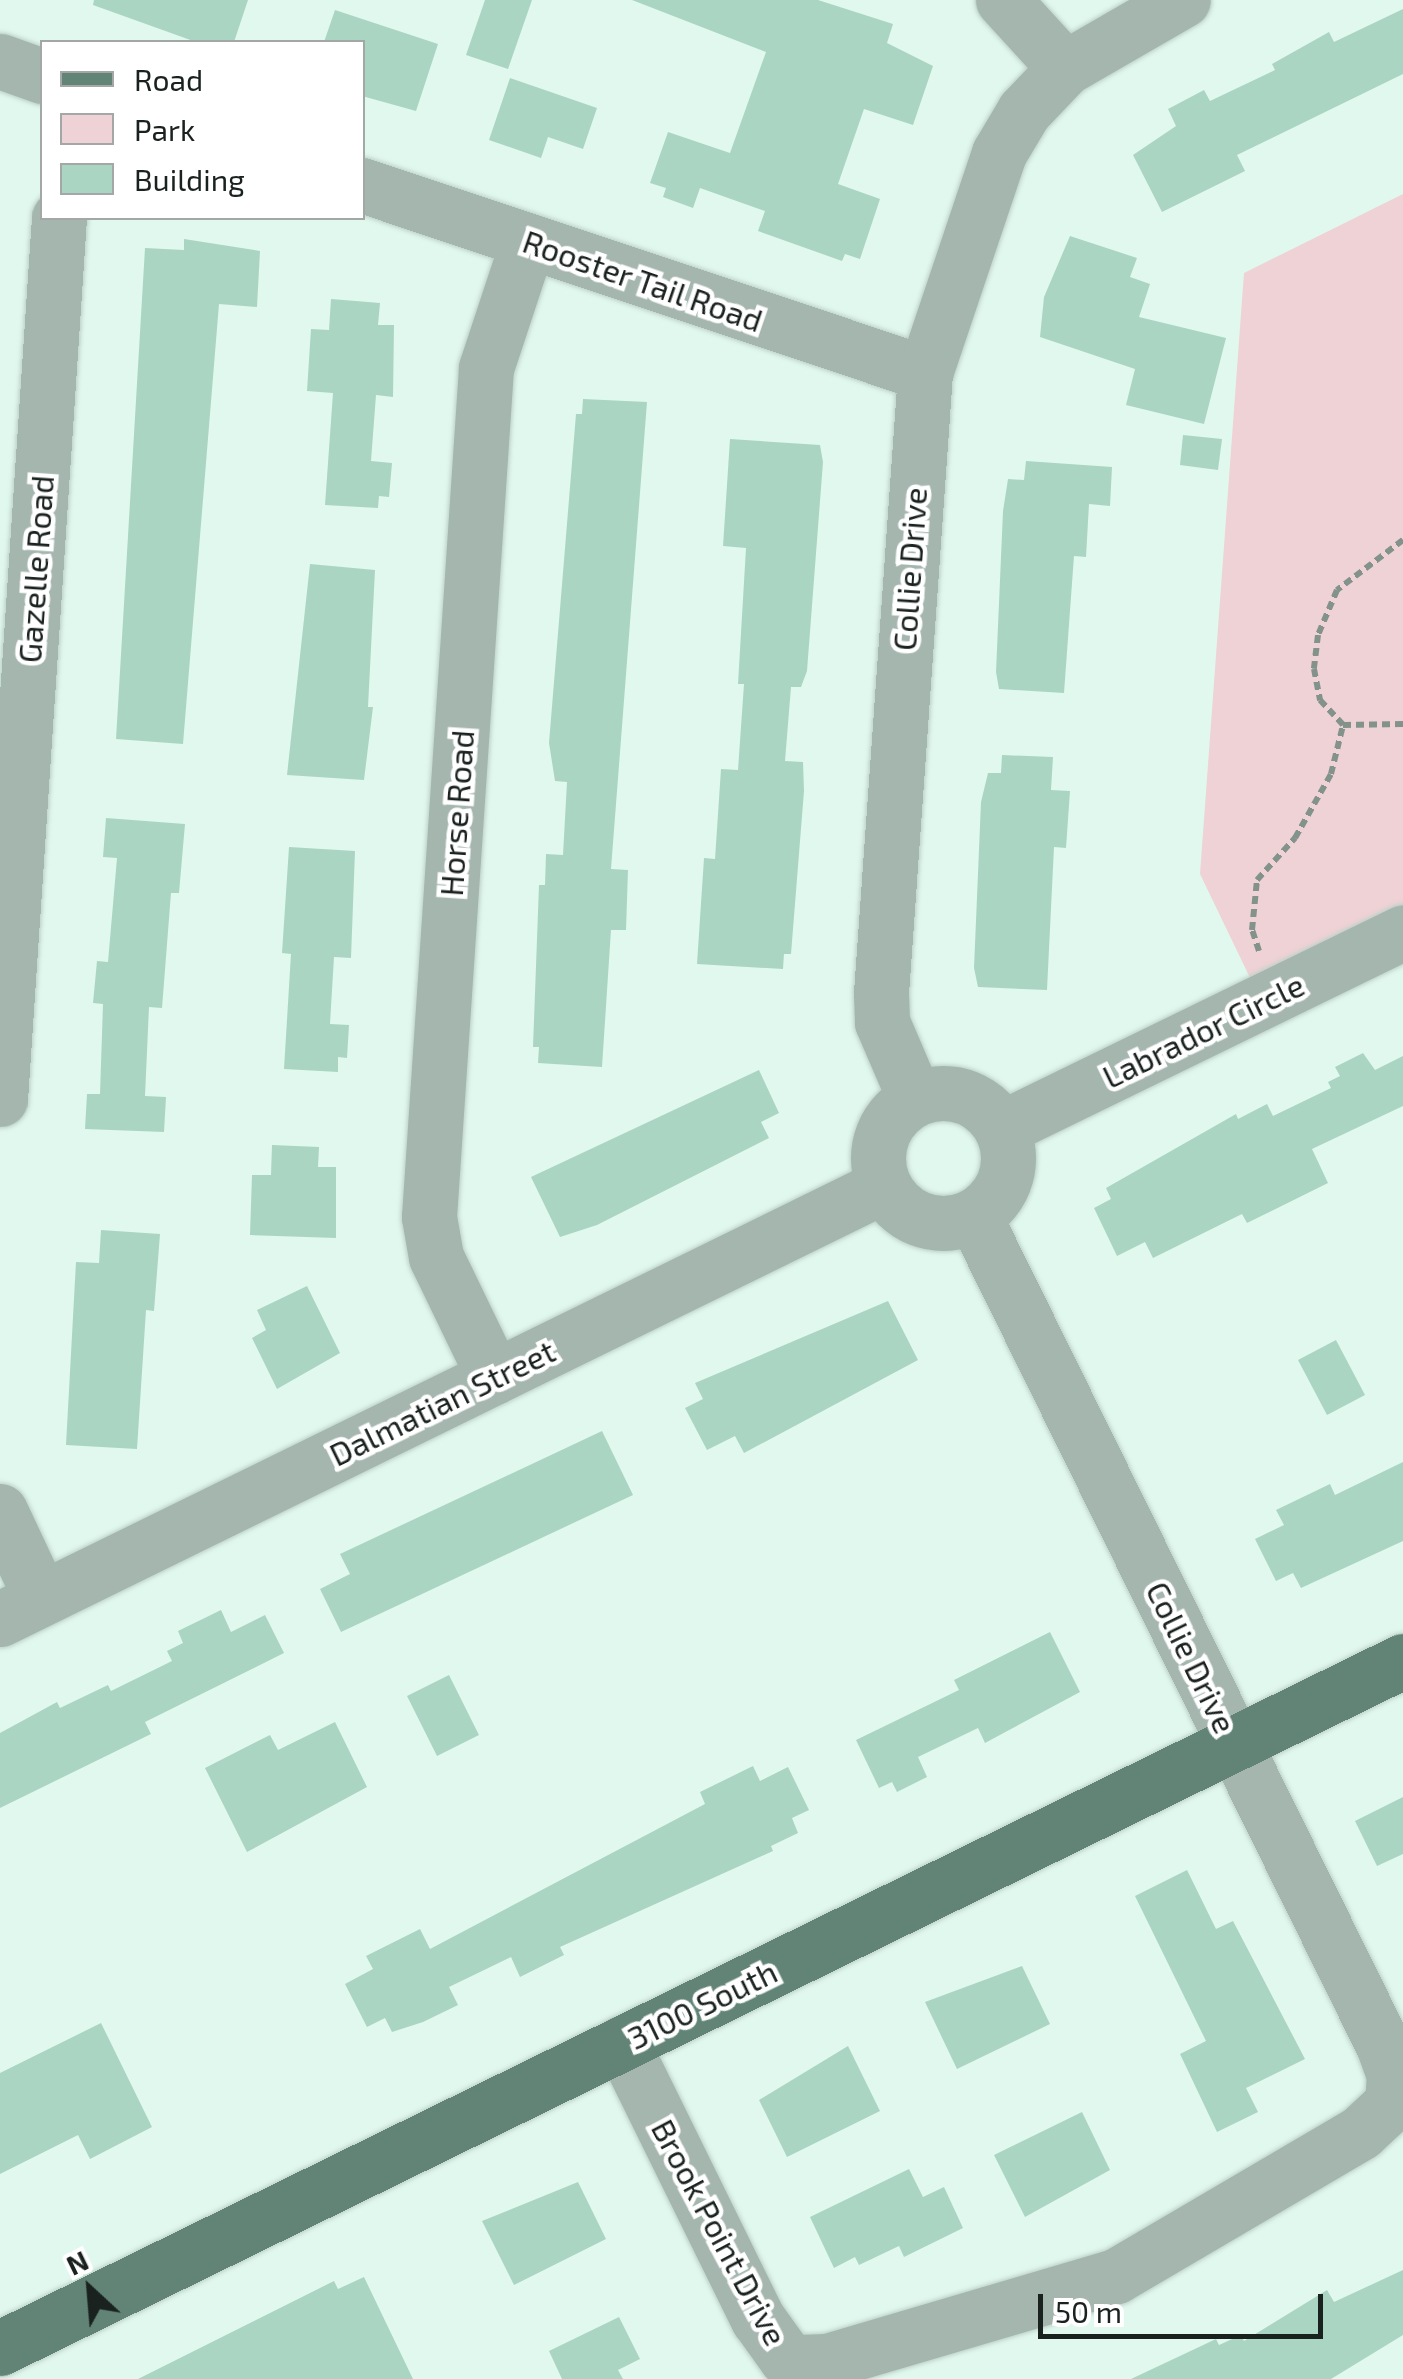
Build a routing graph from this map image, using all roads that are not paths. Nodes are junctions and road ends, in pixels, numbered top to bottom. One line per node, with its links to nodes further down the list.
1 (1002, 0): 4 (street)
2 (1182, 0): 4 (street, Collie Drive)
3 (0, 61): 5 (street)
4 (1065, 68): 9 (street, Collie Drive)
5 (40, 75)
6 (365, 186): 8 (street, Rooster Tail Road)
7 (59, 220): 12 (street, Gazelle Road)
8 (528, 241): 9 (street, Rooster Tail Road); 16 (street, Horse Road)
9 (925, 372): 11 (street, Collie Drive)
10 (1403, 932): 13 (street, Labrador Circle)
11 (915, 1098): 13 (street); 14 (street)
12 (0, 1099)
13 (1002, 1128): 15 (street)
14 (883, 1186): 15 (street); 16 (street, Dalmatian Street)
15 (974, 1216): 20 (street, Collie Drive)
16 (494, 1377): 18 (street, Dalmatian Street)
17 (0, 1511): 18 (street)
18 (21, 1609)
19 (1403, 1660): 20 (main road, 3100 South)
20 (1235, 1744): 21 (main road, 3100 South); 22 (street, Collie Drive)
21 (622, 2043): 22 (street, Brook Point Drive); 23 (main road, 3100 South)
22 (1392, 2103)
23 (0, 2348)

